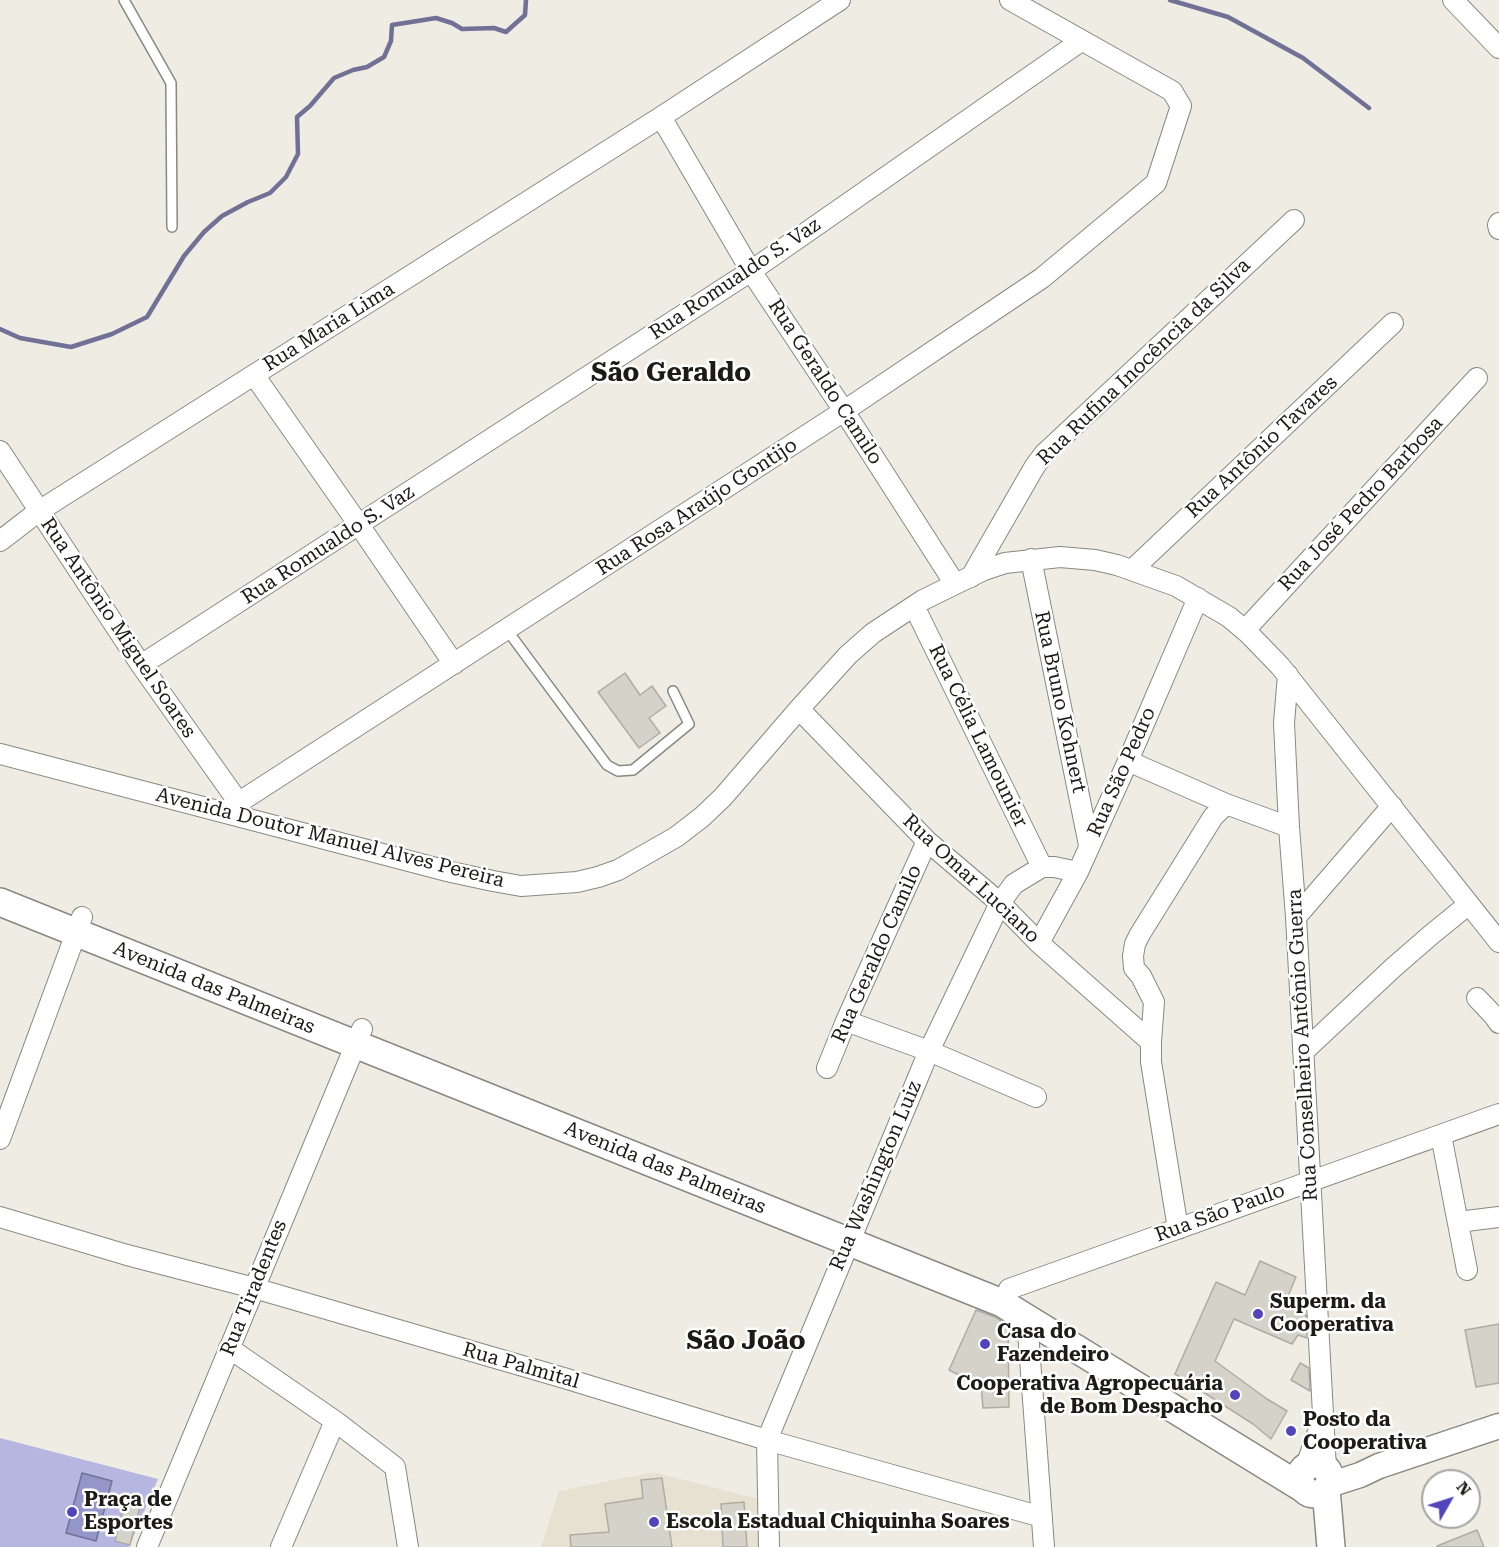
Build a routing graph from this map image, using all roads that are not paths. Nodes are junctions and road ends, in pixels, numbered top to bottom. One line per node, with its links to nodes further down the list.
1 (124, 0): 9 (lane)
2 (840, 0): 7 (street, Rua Maria Lima)
3 (1010, 0): 5 (street)
4 (1453, 0): 6 (street)
5 (1081, 41): 10 (street, Rua Romualdo S. Vaz); 14 (street, Rua Rosa Araújo Gontijo)
6 (1499, 48)
7 (661, 117): 10 (street, Rua Geraldo Camilo); 12 (street, Rua Maria Lima)
8 (1294, 220): 21 (street, Rua Rufina Inocência da Silva)
9 (172, 227)
10 (751, 271): 14 (street, Rua Geraldo Camilo); 17 (street, Rua Romualdo S. Vaz)
11 (1393, 323): 20 (street, Rua Antônio Tavares)
12 (254, 375): 16 (street, Rua Maria Lima); 17 (street)
13 (1477, 378): 25 (street, Rua José Pedro Barbosa)
14 (844, 411): 21 (street, Rua Geraldo Camilo); 24 (street, Rua Rosa Araújo Gontijo)
15 (0, 451): 16 (street, Rua Antônio Miguel Soares)
16 (39, 511): 18 (street, Rua Maria Lima); 27 (street, Rua Antônio Miguel Soares)
17 (359, 525): 26 (street); 27 (street, Rua Romualdo S. Vaz)
18 (0, 541)
19 (1031, 559): 20 (street, Avenida Doutor Manuel Alves Pereira); 21 (street, Avenida Doutor Manuel Alves Pereira); 38 (street, Rua Bruno Kohnert)
20 (1132, 570): 22 (street, Avenida Doutor Manuel Alves Pereira)
21 (963, 580): 23 (street, Avenida Doutor Manuel Alves Pereira)
22 (1198, 598): 25 (street, Avenida Doutor Manuel Alves Pereira); 32 (street, Rua São Pedro)
23 (914, 606): 30 (street, Avenida Doutor Manuel Alves Pereira); 39 (street, Rua Célia Lamounier)
24 (507, 630): 26 (street, Rua Rosa Araújo Gontijo); 29 (lane)
25 (1245, 630): 28 (street, Avenida Doutor Manuel Alves Pereira)
26 (454, 664): 35 (street, Rua Rosa Araújo Gontijo)
27 (141, 665): 35 (street, Rua Antônio Miguel Soares)
28 (1288, 675): 34 (street, Avenida Doutor Manuel Alves Pereira); 36 (street, Rua Conselheiro Antônio Guerra)
29 (673, 691)
30 (799, 708): 35 (street, Avenida Doutor Manuel Alves Pereira); 37 (street, Rua Omar Luciano)
31 (0, 754): 35 (street, Avenida Doutor Manuel Alves Pereira)
32 (1128, 761): 33 (street); 38 (street, Rua São Pedro)
33 (1226, 804): 36 (street); 53 (street)
34 (1392, 806): 44 (street, Avenida Doutor Manuel Alves Pereira); 45 (street)
35 (232, 808)
36 (1289, 827): 45 (street, Rua Conselheiro Antônio Guerra)
37 (927, 841): 43 (street, Rua Omar Luciano); 50 (street, Rua Geraldo Camilo)
38 (1089, 845): 40 (street, Rua São Pedro)
39 (1042, 867): 40 (street); 43 (street, Rua Washington Luiz)
40 (1078, 872): 48 (street, Rua São Pedro)
41 (0, 884): 46 (main road, Avenida das Palmeiras)
42 (0, 902): 46 (main road, Avenida das Palmeiras)
43 (1000, 903): 48 (street, Rua Omar Luciano); 54 (street, Rua Washington Luiz)
44 (1469, 904): 47 (street, Avenida Doutor Manuel Alves Pereira); 55 (street)
45 (1296, 917): 55 (street, Rua Conselheiro Antônio Guerra)
46 (79, 924): 52 (main road, Avenida das Palmeiras); 60 (street)
47 (1499, 942)
48 (1040, 943): 53 (street, Rua Omar Luciano)
49 (1477, 998): 51 (street)
50 (846, 1021): 54 (street); 56 (street, Rua Geraldo Camilo)
51 (1499, 1023)
52 (359, 1037): 66 (main road, Avenida das Palmeiras); 68 (street, Rua Tiradentes)
53 (1151, 1042): 65 (street)
54 (929, 1051): 57 (street); 66 (street, Rua Washington Luiz)
55 (1303, 1052): 61 (street, Rua Conselheiro Antônio Guerra)
56 (827, 1068)
57 (1036, 1097)
58 (1499, 1114): 59 (street, Rua São Paulo)
59 (1441, 1135): 61 (street, Rua São Paulo); 64 (street)
60 (0, 1139)
61 (1310, 1181): 65 (street, Rua São Paulo); 75 (street, Rua Conselheiro Antônio Guerra)
62 (0, 1217): 68 (street, Rua Palmital)
63 (1499, 1217): 64 (street)
64 (1458, 1222): 67 (street)
65 (1178, 1229): 69 (street, Rua São Paulo)
66 (852, 1234): 69 (main road, Avenida das Palmeiras); 70 (main road, Avenida das Palmeiras); 74 (street, Rua Washington Luiz)
67 (1467, 1270)
68 (254, 1288): 71 (street, Rua Tiradentes); 74 (street, Rua Palmital)
69 (1009, 1289): 75 (main road, Avenida das Palmeiras)
70 (1027, 1319): 75 (main road, Avenida das Palmeiras); 76 (street)
71 (229, 1348): 72 (street); 77 (street, Rua Tiradentes)
72 (335, 1421): 78 (street); 79 (street)
73 (1499, 1426): 75 (street)
74 (767, 1440): 76 (street, Rua Palmital); 80 (street, Rua Washington Luiz)
75 (1316, 1479): 82 (main road)
76 (1042, 1517): 81 (street)
77 (147, 1547)
78 (281, 1547)
79 (408, 1547)
80 (769, 1547)
81 (1044, 1547)
82 (1331, 1547)

